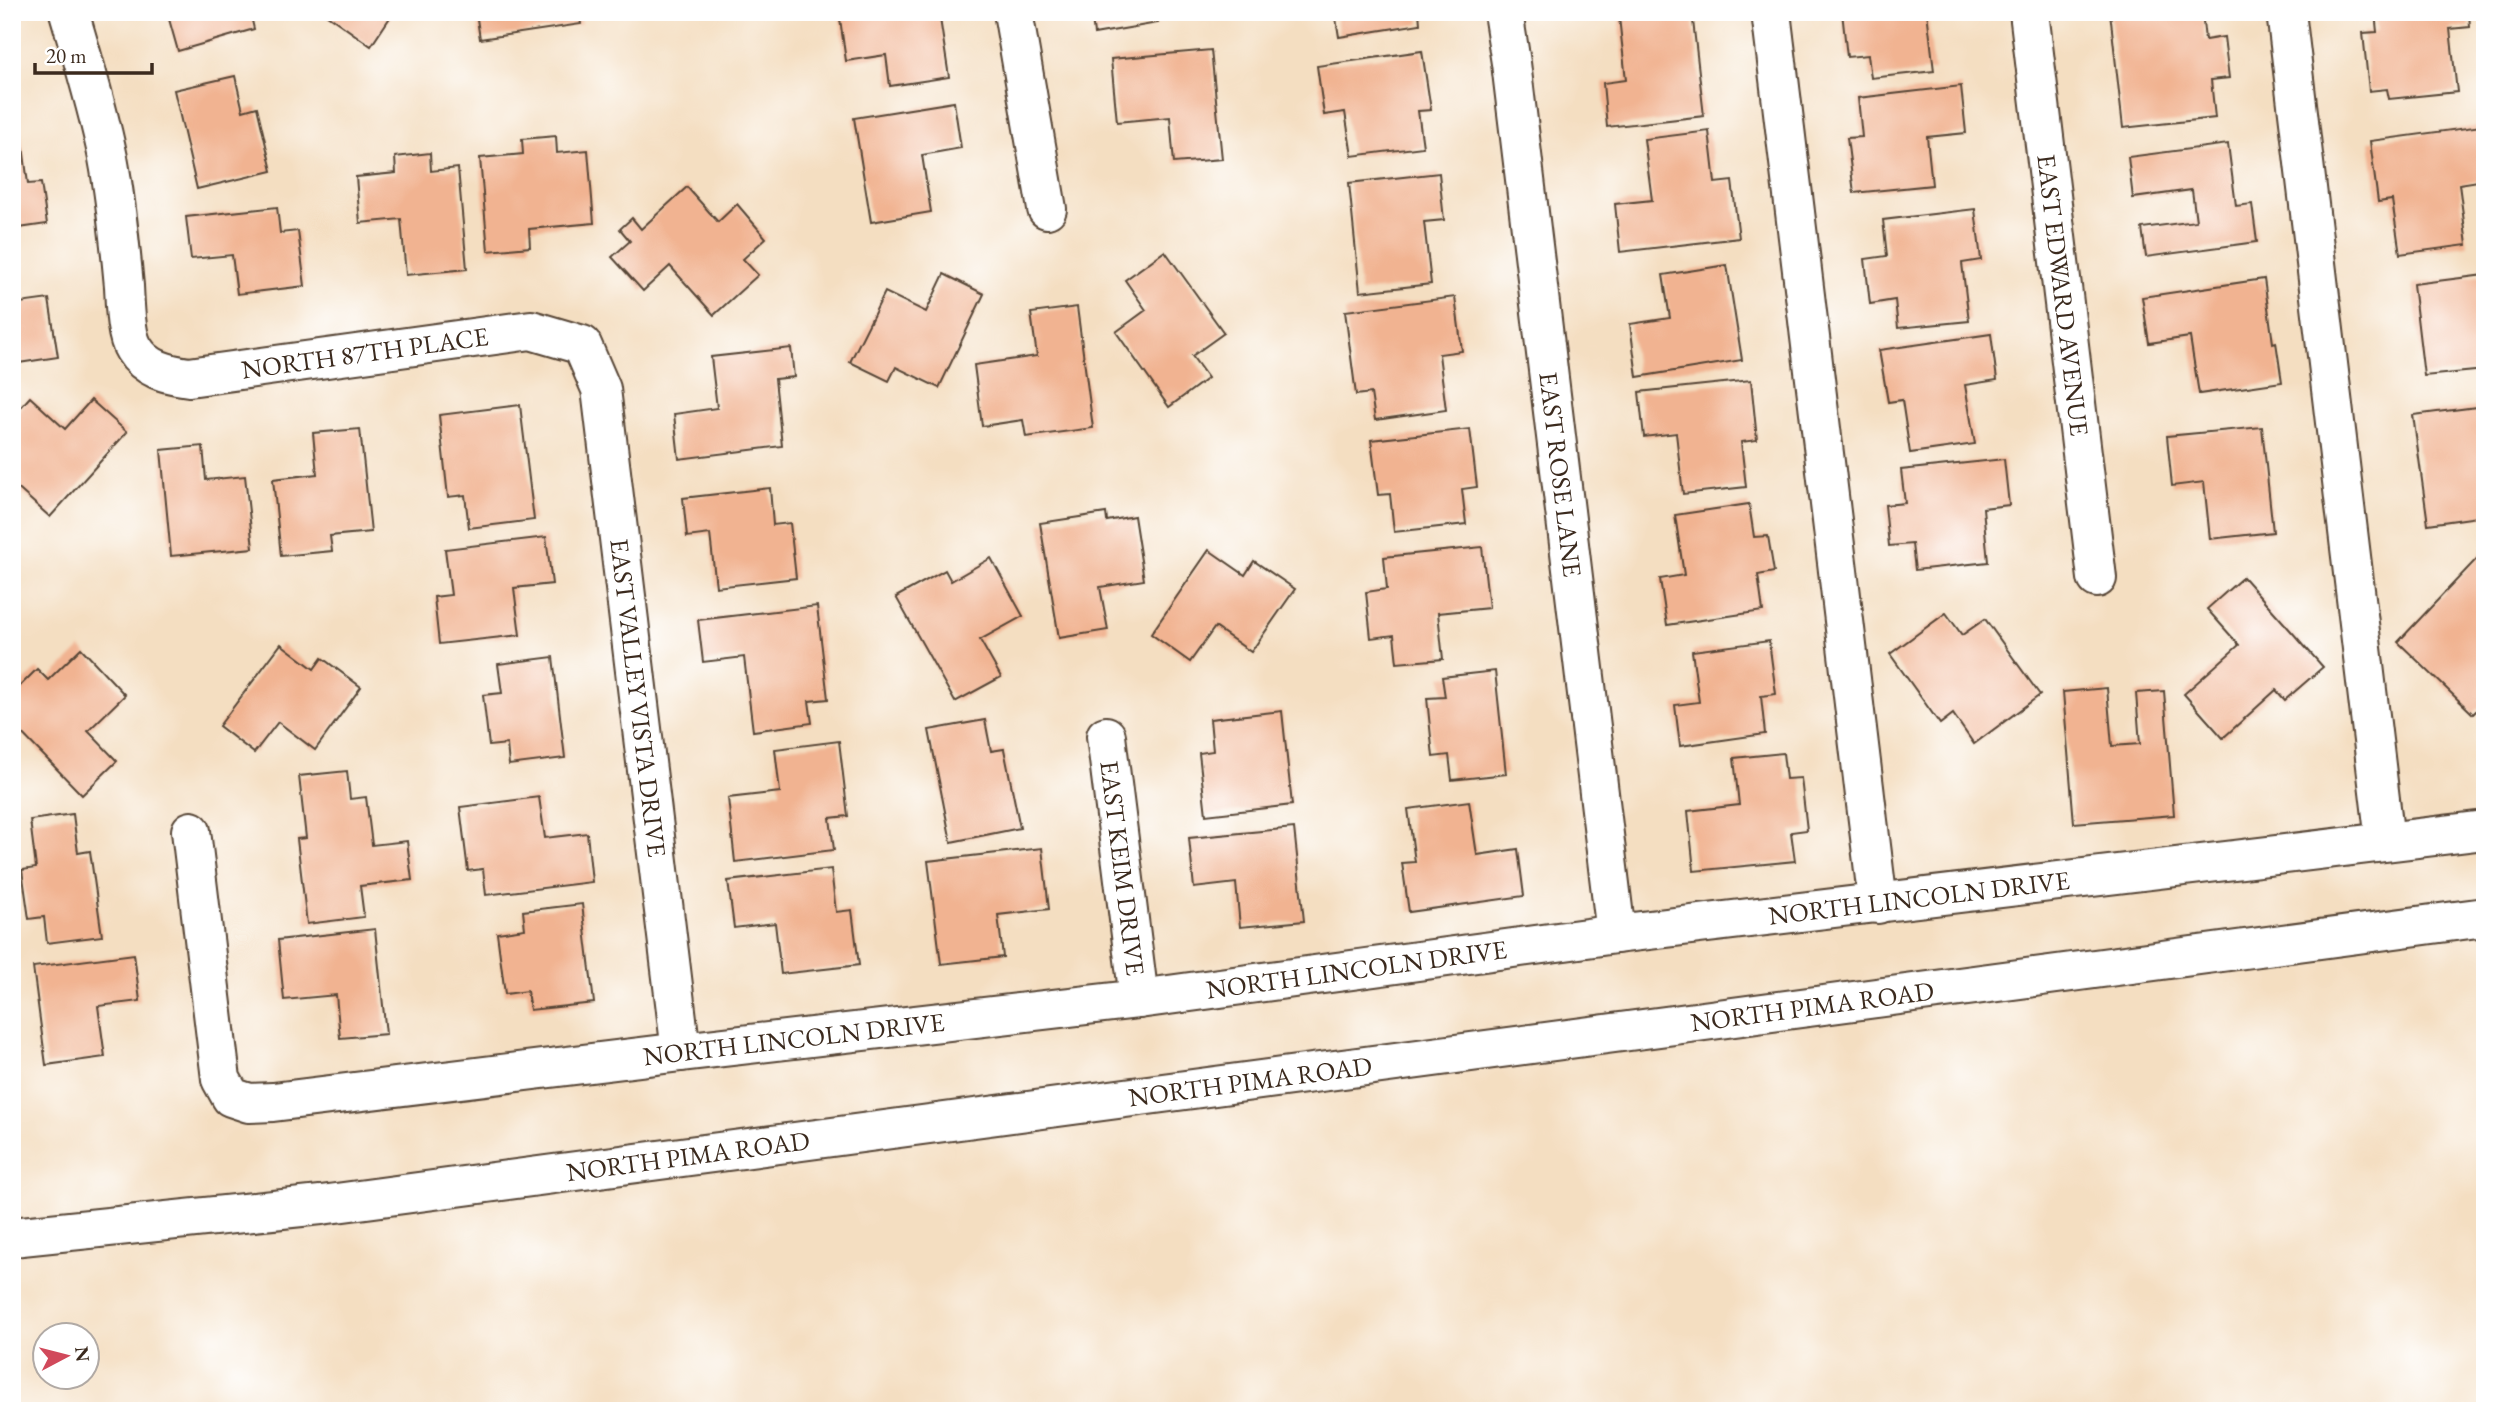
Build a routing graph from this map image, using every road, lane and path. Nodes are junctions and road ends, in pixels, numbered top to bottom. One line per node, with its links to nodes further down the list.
1 (69, 12): 8 (street, NORTH 87TH PLACE)
2 (1013, 12): 7 (street)
3 (1503, 12): 16 (street, EAST ROSE LANE)
4 (1771, 12): 14 (street)
5 (2029, 12): 9 (street, EAST EDWARD AVENUE)
6 (2286, 12): 13 (street)
7 (1047, 209)
8 (582, 345): 18 (street, EAST VALLEY VISTA DRIVE)
9 (2097, 578)
10 (1106, 736): 17 (street, EAST KEIM DRIVE)
11 (2485, 830): 13 (street, NORTH LINCOLN DRIVE)
12 (191, 831): 18 (street, NORTH LINCOLN DRIVE)
13 (2385, 841): 14 (street, NORTH LINCOLN DRIVE)
14 (1878, 904): 16 (street, NORTH LINCOLN DRIVE)
15 (2485, 917): 19 (street, NORTH PIMA ROAD)
16 (1616, 934): 17 (street, NORTH LINCOLN DRIVE)
17 (1139, 999): 18 (street, NORTH LINCOLN DRIVE)
18 (681, 1052)
19 (12, 1237)

